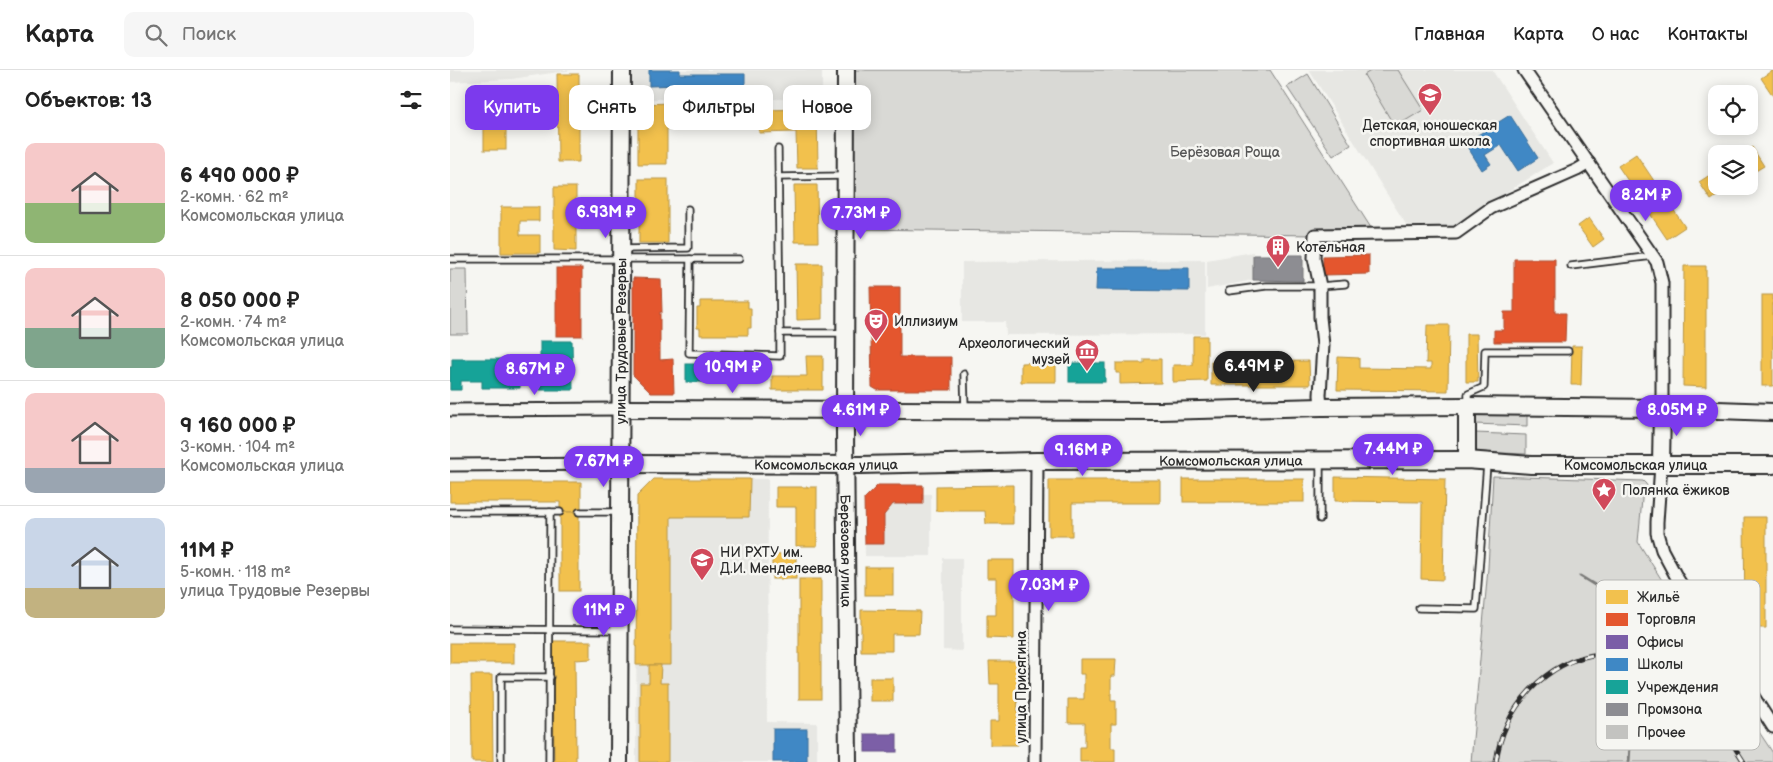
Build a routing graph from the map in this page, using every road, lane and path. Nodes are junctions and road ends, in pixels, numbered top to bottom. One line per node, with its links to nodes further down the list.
1 (622, 70): 9 (main road, улица Трудовые Резервы)
2 (846, 70): 6 (main road, Берёзовая улица)
3 (1524, 70): 5 (street)
4 (778, 149): 7 (lane)
5 (1589, 163): 10 (street); 16 (street)
6 (846, 176): 7 (lane); 19 (main road, Берёзовая улица)
7 (778, 178): 18 (lane)
8 (688, 208): 9 (lane)
9 (622, 254): 11 (lane); 12 (lane); 24 (main road, улица Трудовые Резервы)
10 (1653, 256): 14 (lane); 25 (street)
11 (450, 259)
12 (690, 259): 13 (lane); 18 (lane)
13 (739, 260)
14 (1571, 266)
15 (1345, 284): 16 (lane)
16 (1320, 286): 17 (lane); 23 (street)
17 (1229, 291)
18 (780, 333): 19 (lane)
19 (846, 333): 27 (main road, Берёзовая улица)
20 (1568, 352): 22 (lane)
21 (964, 374): 28 (lane)
22 (1468, 406): 23 (main road); 25 (main road); 31 (main road)
23 (1321, 407): 28 (main road)
24 (620, 408): 26 (street); 27 (main road); 34 (main road, улица Трудовые Резервы)
25 (1662, 408): 29 (main road); 37 (main road)
26 (450, 410)
27 (846, 410): 28 (main road); 36 (main road, Берёзовая улица)
28 (965, 411)
29 (1773, 412)
30 (1320, 460): 31 (main road, Комсомольская улица); 32 (main road, Комсомольская улица); 44 (lane)
31 (1466, 460): 33 (main road, Комсомольская улица)
32 (1037, 462): 36 (main road, Комсомольская улица); 57 (street, улица Присягина)
33 (1487, 462): 37 (main road, Комсомольская улица); 46 (lane)
34 (620, 464): 35 (street, Комсомольская улица); 36 (main road, Комсомольская улица); 43 (main road, улица Трудовые Резервы)
35 (450, 465)
36 (846, 465): 56 (main road, Берёзовая улица)
37 (1661, 465): 38 (main road, Комсомольская улица); 45 (street)
38 (1773, 465)
39 (450, 512): 40 (lane)
40 (550, 512): 41 (lane); 48 (lane)
41 (560, 512)
42 (579, 512): 43 (lane)
43 (620, 512): 49 (main road, улица Трудовые Резервы)
44 (1320, 519)
45 (1678, 580)
46 (1419, 608)
47 (450, 629): 48 (lane)
48 (550, 630): 49 (lane); 50 (lane)
49 (619, 630): 55 (main road, улица Трудовые Резервы)
50 (550, 677): 53 (lane); 54 (lane)
51 (1760, 707): 52 (street)
52 (1773, 727)
53 (501, 762)
54 (550, 762)
55 (618, 762)
56 (848, 762)
57 (1035, 762)

